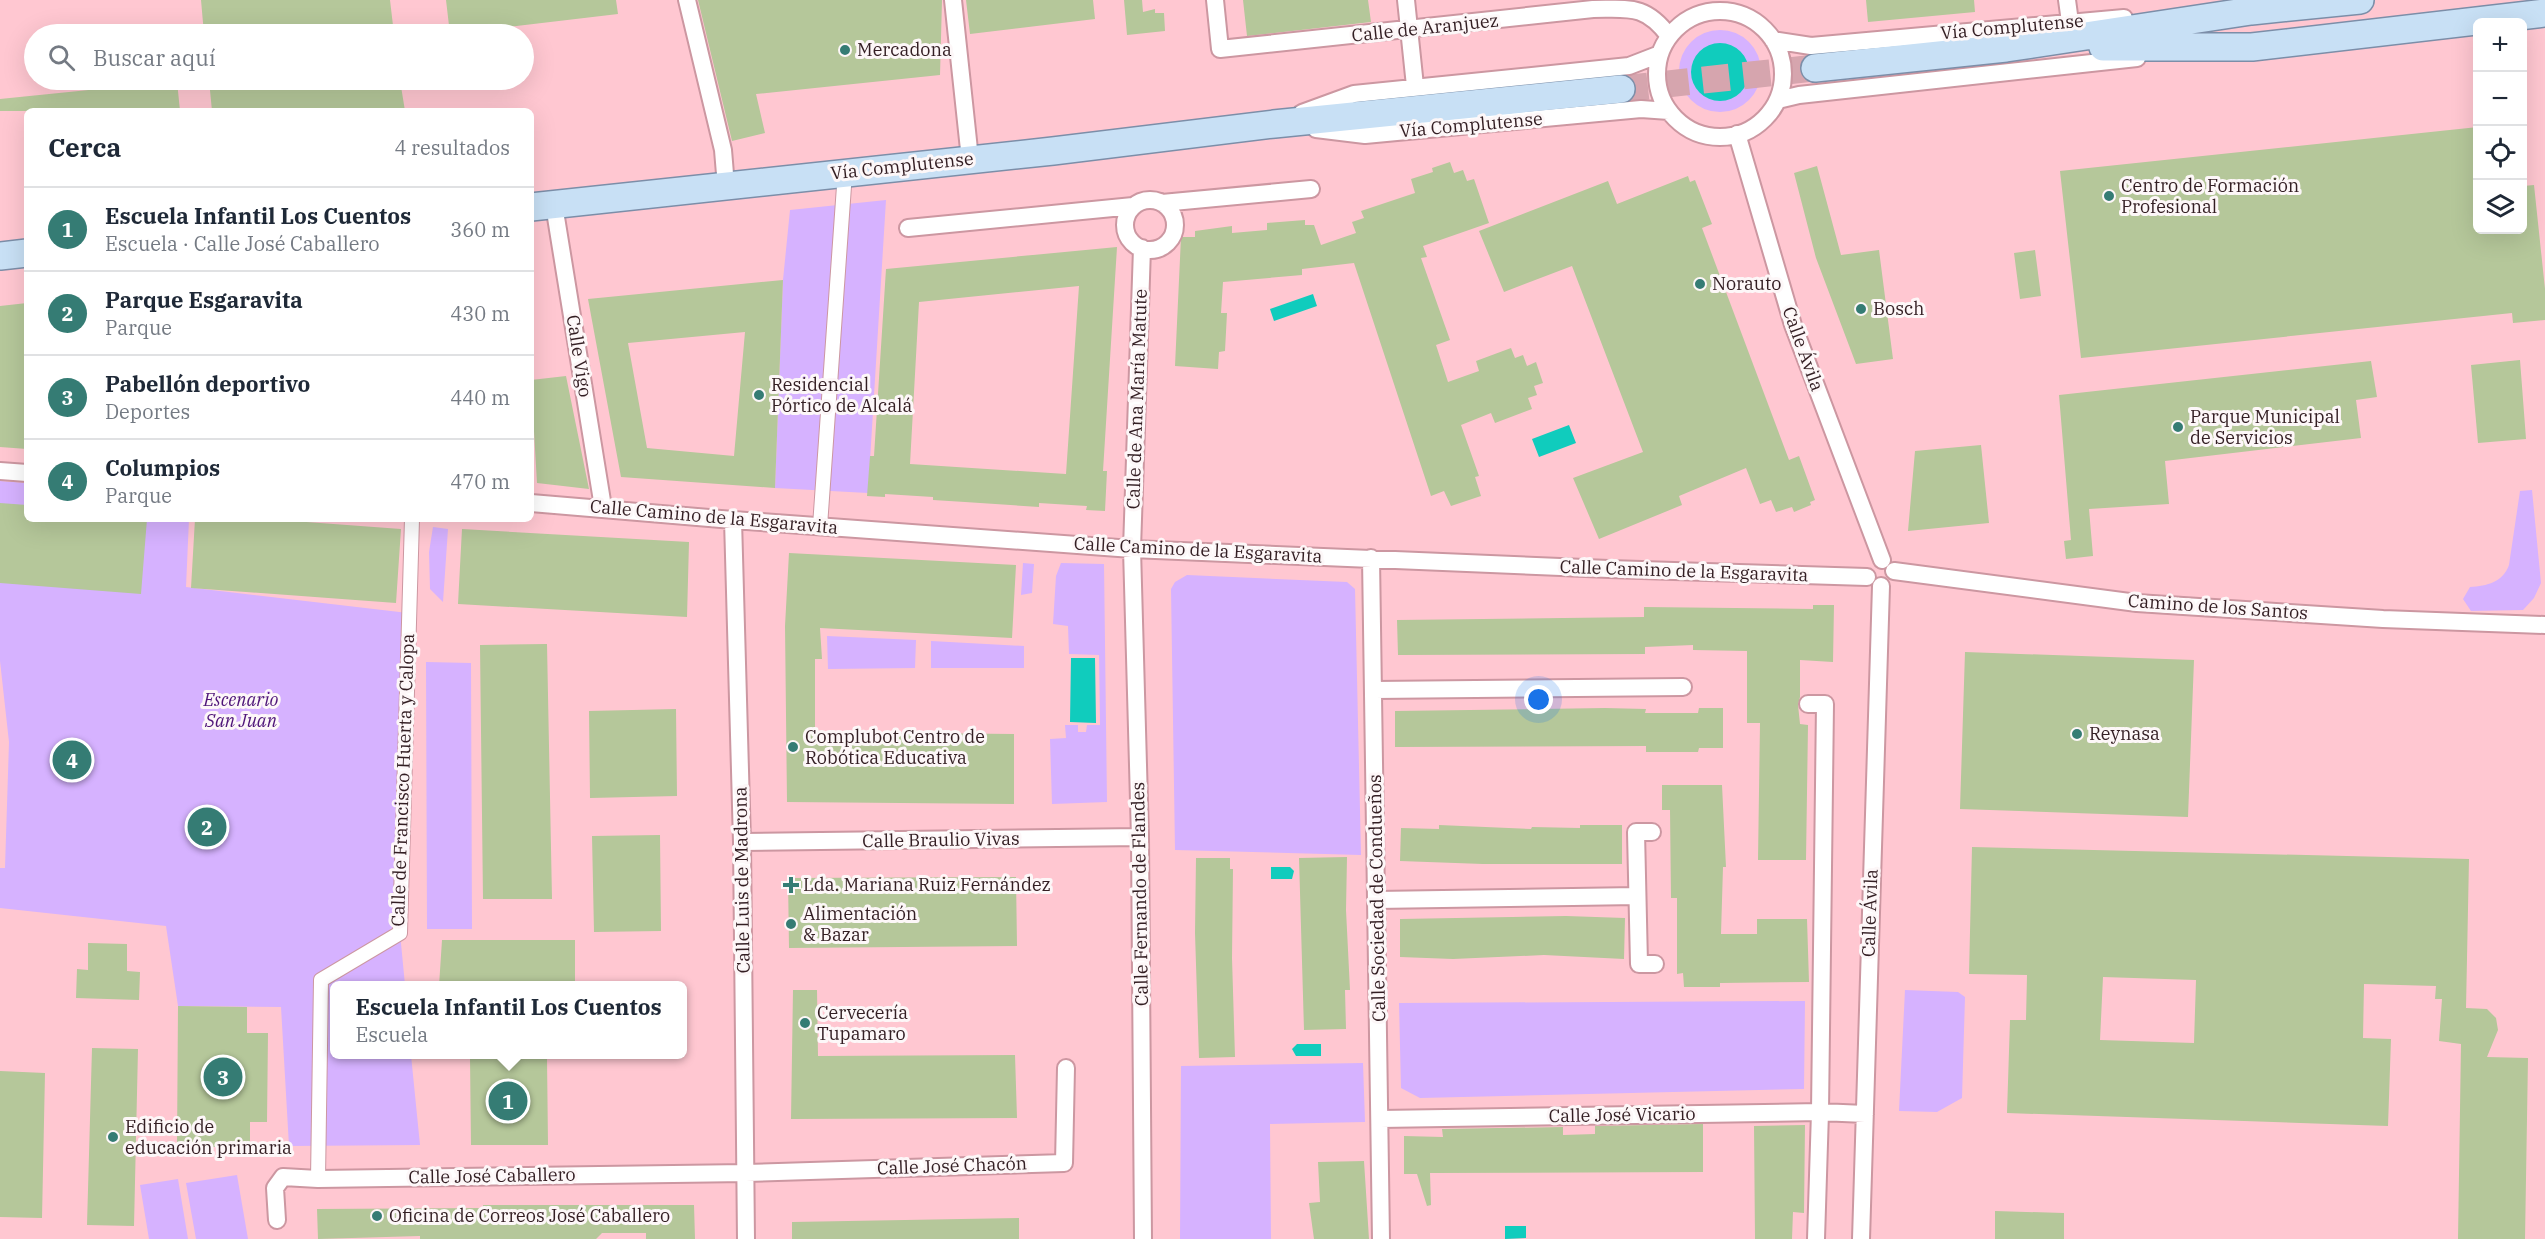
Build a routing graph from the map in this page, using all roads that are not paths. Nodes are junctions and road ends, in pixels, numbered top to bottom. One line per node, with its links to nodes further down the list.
1 (687, 0): 27 (street)
2 (953, 0): 25 (street)
3 (1215, 0): 12 (street, Calle de Aranjuez)
4 (1406, 0): 12 (street)
5 (2067, 0): 11 (street)
6 (2360, 0): 9 (main road, Vía Complutense)
7 (1592, 5): 12 (street, Calle de Aranjuez); 13 (street, Calle de Aranjuez)
8 (1728, 6): 13 (street); 14 (street)
9 (2251, 11): 11 (street, Vía Complutense); 16 (main road, Vía Complutense)
10 (2545, 13): 15 (main road, Vía Complutense)
11 (2070, 22): 14 (street, Vía Complutense)
12 (1409, 30): 19 (street)
13 (1669, 36): 17 (street)
14 (1773, 39): 21 (street)
15 (2252, 47): 16 (main road, Vía Complutense); 21 (street, Vía Complutense)
16 (2006, 48): 18 (main road, Vía Complutense)
17 (1660, 54): 19 (street, Vía Complutense); 22 (street)
18 (1815, 68)
19 (1415, 86): 23 (street, Vía Complutense)
20 (1621, 89): 23 (main road, Vía Complutense)
21 (1778, 100): 24 (street)
22 (1669, 111): 23 (street, Vía Complutense); 24 (street)
23 (1274, 124): 25 (main road, Vía Complutense)
24 (1737, 134): 45 (street, Calle Ávila)
25 (970, 159): 26 (main road, Vía Complutense)
26 (845, 172): 27 (main road, Vía Complutense); 42 (street)
27 (726, 186): 30 (main road, Vía Complutense)
28 (1311, 189): 29 (street)
29 (1162, 202): 31 (street); 33 (street)
30 (542, 206): 39 (street, Calle Vigo)
31 (1133, 206): 32 (street); 33 (street)
32 (908, 228)
33 (1142, 249): 43 (street, Calle de Ana María Matute)
34 (24, 253): 35 (main road)
35 (0, 256)
36 (0, 471): 37 (street)
37 (24, 473)
38 (534, 503): 39 (street, Calle Camino de la Esgaravita)
39 (603, 507): 40 (street, Calle Camino de la Esgaravita)
40 (733, 520): 42 (street, Calle Camino de la Esgaravita); 53 (street, Calle Luis de Madrona)
41 (412, 522): 62 (street, Calle de Francisco Huerta y Calopa)
42 (820, 526): 43 (street, Calle Camino de la Esgaravita)
43 (1132, 549): 44 (street, Calle Camino de la Esgaravita); 52 (street, Calle Fernando de Flandes)
44 (1371, 558): 46 (street, Calle Camino de la Esgaravita); 49 (street, Calle Sociedad de Condueños)
45 (1888, 565): 46 (street); 46 (street); 47 (street, Camino de los Santos)
46 (1874, 581): 59 (street, Calle Ávila)
47 (2545, 625)
48 (1683, 687): 49 (street)
49 (1374, 690): 55 (street, Calle Sociedad de Condueños)
50 (1808, 704): 58 (street)
51 (1652, 832): 54 (street)
52 (1140, 837): 53 (street, Calle Braulio Vivas); 65 (street, Calle Fernando de Flandes)
53 (742, 842): 61 (street, Calle Luis de Madrona)
54 (1637, 896): 55 (street); 56 (street)
55 (1376, 900): 60 (street, Calle Sociedad de Condueños)
56 (1655, 964)
57 (1066, 1068): 61 (street, Calle José Chacón)
58 (1820, 1112): 59 (street, Calle José Vicario); 60 (street, Calle José Vicario); 67 (street)
59 (1865, 1114): 68 (street, Calle Ávila)
60 (1380, 1119): 66 (street, Calle Sociedad de Condueños)
61 (746, 1173): 62 (street, Calle José Caballero); 64 (street, Calle Luis de Madrona)
62 (318, 1179): 63 (street, Calle José Caballero)
63 (277, 1220)
64 (746, 1239)
65 (1143, 1239)
66 (1381, 1239)
67 (1815, 1239)
68 (1862, 1239)

